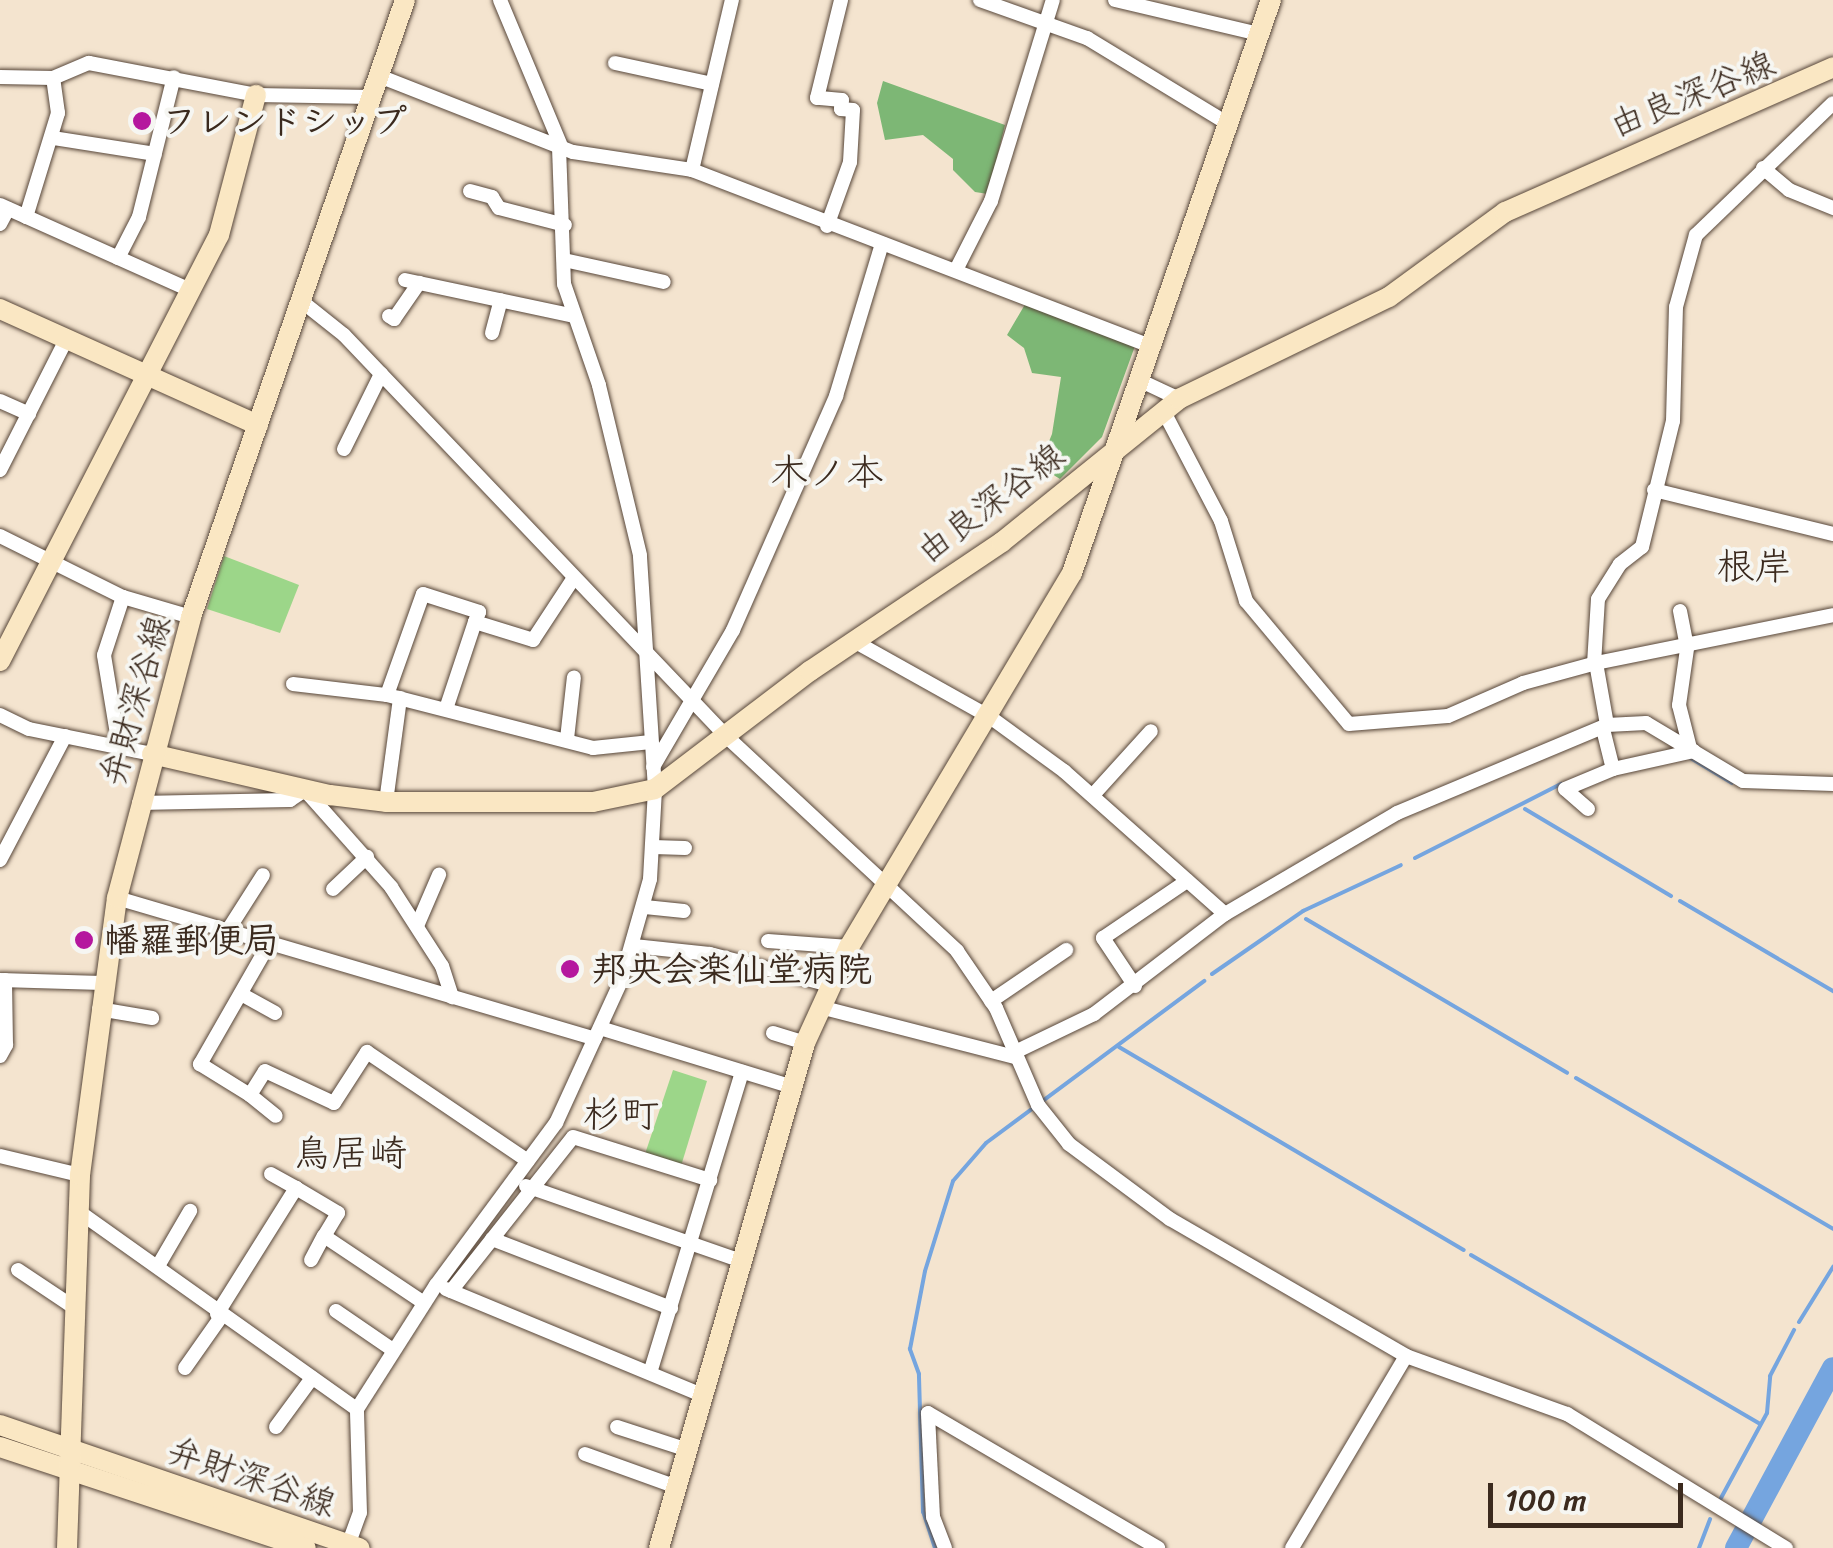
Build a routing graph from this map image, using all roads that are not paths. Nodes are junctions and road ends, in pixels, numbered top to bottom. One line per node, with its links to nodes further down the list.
1 (405, 0): 14 (main road, 弁財深谷線)
2 (500, 0): 24 (street)
3 (732, 0): 18 (street)
4 (841, 0): 34 (street)
5 (980, 0): 10 (street)
6 (1053, 0): 10 (street)
7 (1116, 0): 9 (street)
8 (1272, 0): 11 (main road)
9 (1161, 6): 11 (street)
10 (1048, 23): 22 (street); 38 (street)
11 (1260, 34): 22 (main road)
12 (615, 63): 18 (street)
13 (1833, 67): 53 (main road, 由良深谷線)
14 (379, 76): 20 (main road, 弁財深谷線); 24 (street)
15 (0, 77): 17 (street)
16 (174, 77): 17 (street); 19 (street); 25 (street)
17 (53, 78): 23 (street)
18 (712, 84): 27 (street)
19 (256, 95): 20 (street); 40 (main road)
20 (371, 97): 41 (main road, 弁財深谷線)
21 (1833, 103): 26 (street)
22 (1230, 125): 48 (main road)
23 (53, 138): 25 (street); 31 (street)
24 (560, 148): 27 (street); 33 (street)
25 (155, 154): 36 (street)
26 (1763, 168): 30 (street); 59 (street)
27 (692, 170): 34 (street)
28 (470, 192): 33 (street)
29 (4, 207): 31 (street); 32 (street)
30 (1833, 208)
31 (26, 218): 36 (street)
32 (0, 224)
33 (565, 225): 37 (street)
34 (828, 226): 35 (street)
35 (882, 244): 38 (street); 77 (street)
36 (118, 258): 40 (street)
37 (564, 260): 39 (street); 44 (street)
38 (957, 268): 48 (street)
39 (664, 282)
40 (192, 291): 50 (main road)
41 (300, 300): 49 (street); 55 (main road, 弁財深谷線)
42 (501, 300): 44 (street); 45 (street); 46 (street)
43 (0, 308): 47 (main road)
44 (570, 315): 71 (street)
45 (389, 316)
46 (492, 334)
47 (67, 338): 50 (main road); 54 (street)
48 (1152, 347): 51 (main road)
49 (381, 374): 57 (street); 63 (street)
50 (149, 376): 55 (main road); 62 (main road)
51 (1141, 381): 53 (street); 56 (main road)
52 (0, 401): 54 (street)
53 (1171, 405): 56 (main road, 由良深谷線); 73 (street)
54 (28, 414): 58 (street)
55 (258, 426): 67 (main road, 弁財深谷線)
56 (1118, 444): 69 (main road, 由良深谷線); 80 (main road)
57 (344, 449)
58 (0, 470)
59 (1654, 490): 60 (street); 73 (street)
60 (1833, 534)
61 (0, 536): 62 (street)
62 (52, 562): 64 (street); 72 (main road)
63 (572, 579): 68 (street); 71 (street)
64 (123, 597): 67 (street); 87 (street)
65 (1680, 611): 70 (street)
66 (1833, 615): 70 (street)
67 (192, 617): 89 (main road, 弁財深谷線)
68 (475, 622): 76 (street); 78 (street)
69 (854, 641): 80 (street); 84 (main road, 由良深谷線)
70 (1687, 642): 73 (street); 88 (street)
71 (646, 652): 77 (street); 86 (street)
72 (0, 661)
73 (1595, 664): 81 (street)
74 (574, 677): 85 (street)
75 (293, 684): 76 (street)
76 (394, 696): 78 (street); 97 (street)
77 (692, 700): 84 (street); 90 (street)
78 (446, 709): 85 (street)
79 (0, 715): 83 (street)
80 (990, 717): 95 (street); 106 (main road)
81 (1605, 727): 88 (street); 91 (street); 111 (street)
82 (1151, 731): 95 (street)
83 (65, 736): 87 (street); 102 (street)
84 (726, 736): 94 (main road, 由良深谷線); 106 (street)
85 (567, 739): 86 (street)
86 (651, 742): 90 (street)
87 (118, 746): 89 (street)
88 (1691, 749): 91 (street); 92 (street)
89 (152, 754): 93 (main road, 由良深谷線); 96 (main road, 弁財深谷線)
90 (653, 768): 94 (street)
91 (1613, 769): 98 (street)
92 (1833, 784)
93 (305, 790): 96 (street); 97 (main road, 由良深谷線); 101 (street)
94 (655, 790): 97 (main road, 由良深谷線); 99 (street)
95 (1092, 795): 105 (street)
96 (139, 802): 108 (main road, 弁財深谷線)
97 (386, 802)
98 (1588, 809)
99 (653, 847): 100 (street); 109 (street)
100 (685, 848)
101 (368, 857): 107 (street); 112 (street)
102 (0, 860)
103 (439, 875): 112 (street)
104 (262, 876): 113 (street)
105 (1188, 881): 111 (street); 122 (street)
106 (885, 884): 117 (main road); 125 (street)
107 (332, 889)
108 (117, 898): 113 (street); 120 (main road, 弁財深谷線)
109 (645, 908): 110 (street); 116 (street)
110 (684, 911)
111 (1225, 914): 122 (street)
112 (418, 926): 124 (street)
113 (228, 930): 115 (street)
114 (768, 941): 117 (street)
115 (270, 942): 123 (street); 124 (street)
116 (634, 946): 121 (street); 131 (street)
117 (849, 947): 121 (main road)
118 (1066, 950): 125 (street)
119 (2, 980): 120 (street); 134 (street)
120 (102, 984): 127 (main road, 弁財深谷線)
121 (830, 985): 126 (main road)
122 (1136, 986): 133 (street)
123 (241, 994): 128 (street); 137 (street)
124 (452, 997): 131 (street)
125 (991, 1001): 133 (street)
126 (820, 1008): 132 (main road); 133 (street)
127 (99, 1010): 129 (street); 142 (main road, 弁財深谷線)
128 (274, 1013)
129 (152, 1018)
130 (773, 1033): 132 (street)
131 (598, 1034): 135 (street); 139 (street)
132 (805, 1043): 136 (main road)
133 (1014, 1055): 164 (street)
134 (0, 1056)
135 (742, 1072): 136 (street); 143 (street)
136 (790, 1086): 153 (main road)
137 (250, 1095): 138 (street); 139 (street)
138 (276, 1116)
139 (528, 1161): 144 (street)
140 (2, 1162): 142 (street)
141 (271, 1174): 145 (street)
142 (80, 1175): 147 (main road, 弁財深谷線)
143 (710, 1180): 146 (street); 151 (street)
144 (514, 1182): 146 (street); 156 (street)
145 (296, 1188): 149 (street); 162 (street)
146 (532, 1188): 150 (street); 151 (street)
147 (78, 1211): 154 (street); 159 (main road, 弁財深谷線)
148 (190, 1211): 154 (street)
149 (324, 1236): 152 (street); 158 (street)
150 (492, 1239): 157 (street); 160 (street)
151 (691, 1246): 153 (street); 160 (street)
152 (310, 1260)
153 (738, 1260): 168 (main road)
154 (158, 1266): 162 (street)
155 (18, 1270): 159 (street)
156 (436, 1285): 157 (street); 158 (street)
157 (451, 1291): 166 (street)
158 (424, 1302): 163 (street)
159 (72, 1306): 176 (main road, 弁財深谷線)
160 (671, 1308): 166 (street)
161 (336, 1311): 163 (street)
162 (219, 1316): 165 (street); 167 (street)
163 (393, 1350): 169 (street)
164 (1406, 1356): 178 (street); 185 (street)
165 (184, 1368)
166 (650, 1374): 168 (street)
167 (312, 1378): 169 (street); 171 (street)
168 (700, 1394): 174 (main road)
169 (358, 1409): 179 (street)
170 (0, 1424): 176 (main road)
171 (276, 1427)
172 (617, 1427): 174 (street)
173 (0, 1447): 176 (main road)
174 (684, 1448): 177 (main road)
175 (585, 1454): 177 (street)
176 (67, 1459): 179 (main road, 弁財深谷線); 180 (main road); 181 (main road, 弁財深谷線)
177 (674, 1486): 182 (main road)
178 (1781, 1545)
179 (352, 1547)
180 (67, 1548)
181 (306, 1548)
182 (659, 1548)
183 (946, 1548): 184 (street)
184 (1158, 1548)
185 (1292, 1548)

